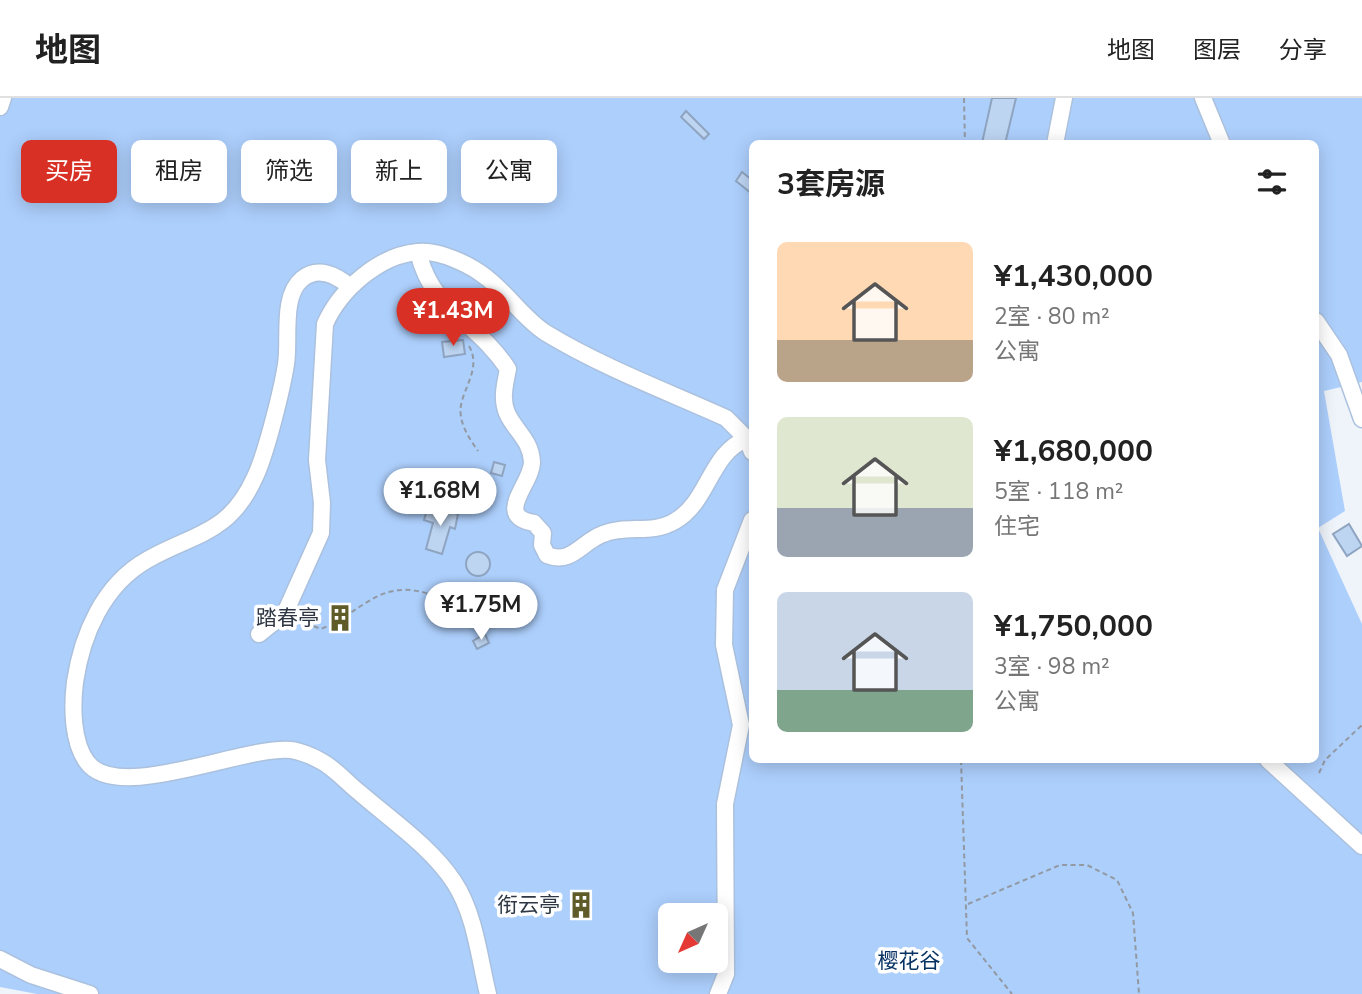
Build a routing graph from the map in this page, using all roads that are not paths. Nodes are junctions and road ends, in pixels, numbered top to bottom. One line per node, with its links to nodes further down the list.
1 (3, 98): 4 (lane)
2 (1064, 98): 5 (lane)
3 (1203, 98): 6 (lane)
4 (0, 107)
5 (1056, 140)
6 (1220, 140)
7 (418, 252): 8 (lane); 11 (lane); 12 (lane)
8 (349, 286): 14 (lane); 19 (lane)
9 (1319, 325): 10 (lane)
10 (1362, 419)
11 (749, 445)
12 (749, 446)
13 (749, 528): 20 (lane)
14 (259, 634)
15 (1271, 763): 16 (lane)
16 (1362, 846)
17 (0, 959): 18 (lane)
18 (90, 994)
19 (488, 994)
20 (718, 994)

